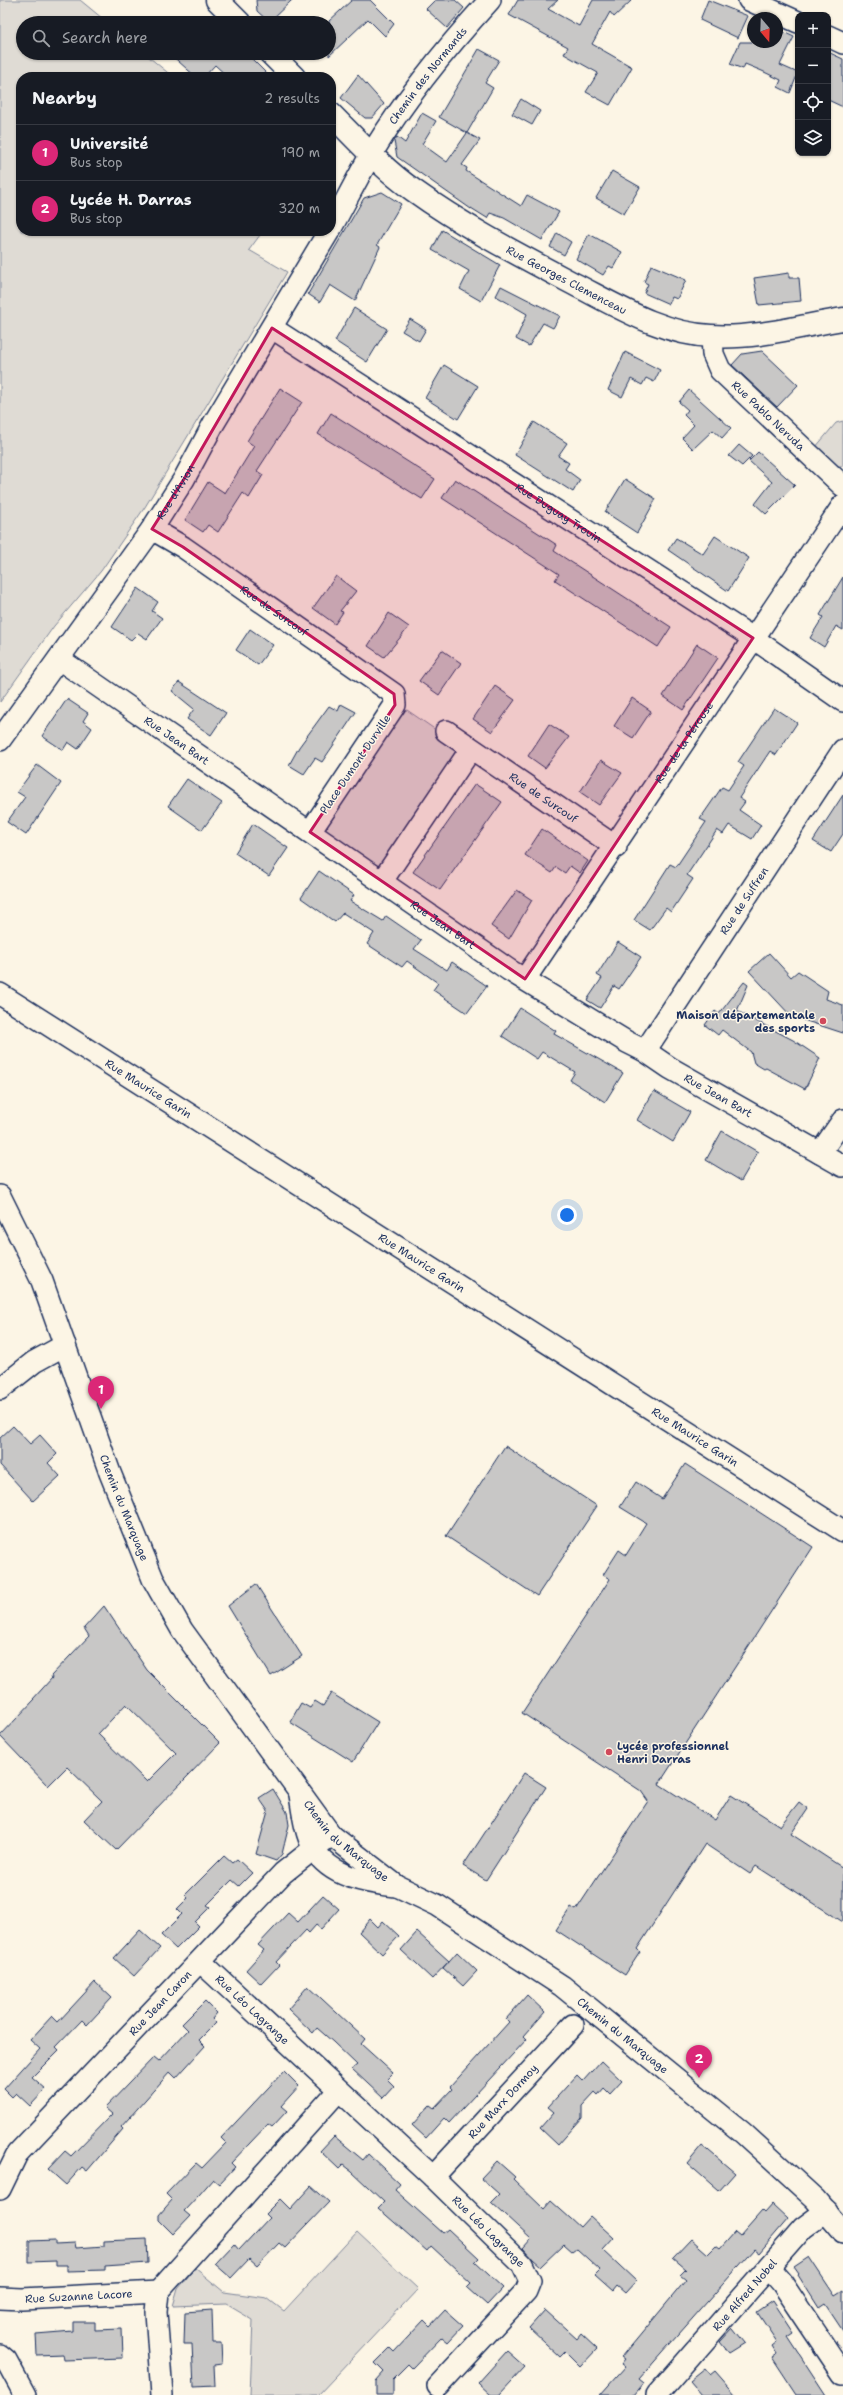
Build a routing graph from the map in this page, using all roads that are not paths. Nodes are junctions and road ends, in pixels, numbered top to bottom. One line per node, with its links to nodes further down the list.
1 (490, 0): 11 (street, Chemin des Normands)
2 (749, 0): 5 (street)
3 (225, 2): 4 (main road)
4 (235, 16)
5 (795, 21)
6 (831, 37): 7 (street)
7 (843, 43)
8 (277, 60): 9 (main road)
9 (289, 72)
10 (336, 119): 11 (main road, Rue Georges Clemenceau)
11 (371, 155): 12 (street); 16 (main road, Rue Georges Clemenceau)
12 (336, 219)
13 (326, 236): 15 (street, Rue d'Avion)
14 (843, 319): 16 (main road, Rue Georges Clemenceau)
15 (272, 328): 19 (street, Rue d'Avion); 20 (street, Rue Duguay Trouin)
16 (712, 336): 17 (street, Rue Pablo Neruda)
17 (843, 486)
18 (843, 505): 20 (street, Rue de la Pérouse)
19 (152, 529): 21 (street, Rue d'Avion); 23 (street, Rue de Surcouf)
20 (753, 638): 22 (street, Rue Duguay Trouin); 29 (street, Rue de la Pérouse)
21 (59, 659): 25 (street, Rue d'Avion); 28 (street, Rue Jean Bart)
22 (840, 693)
23 (394, 694): 28 (street, Place Dumont Durville)
24 (446, 731): 26 (street, Rue de Surcouf)
25 (0, 740)
26 (471, 749): 29 (street, Rue de Surcouf); 30 (street)
27 (843, 750): 33 (street, Rue de Suffren)
28 (310, 832): 30 (street, Rue Jean Bart)
29 (616, 847): 31 (street, Rue de la Pérouse)
30 (382, 881): 31 (street, Rue Jean Bart)
31 (525, 979): 33 (street, Rue Jean Bart)
32 (0, 994): 40 (street, Rue Maurice Garin)
33 (645, 1051): 35 (street, Rue Jean Bart)
34 (843, 1120): 35 (street)
35 (820, 1152): 36 (street, Rue Jean Bart)
36 (843, 1166)
37 (0, 1196): 38 (street, Chemin du Marquage)
38 (65, 1345): 39 (street); 41 (street, Chemin du Marquage)
39 (0, 1390)
40 (843, 1531)
41 (299, 1793): 42 (street, Chemin du Marquage); 43 (street, Chemin du Marquage)
42 (331, 1835): 43 (street, Rue Jean Caron); 44 (street, Chemin du Marquage)
43 (314, 1850): 44 (street, Chemin du Marquage); 45 (street, Rue Jean Caron)
44 (397, 1886): 50 (street, Chemin du Marquage)
45 (201, 1962): 47 (street, Rue Léo Lagrange); 49 (street, Rue Jean Caron)
46 (573, 2025): 48 (street, Rue Marx Dormoy)
47 (338, 2091): 48 (street, Rue Léo Lagrange); 53 (street)
48 (433, 2177): 57 (street, Rue Léo Lagrange)
49 (1, 2185)
50 (826, 2211): 51 (street, Chemin du Marquage); 52 (street, Rue Alfred Nobel)
51 (843, 2232)
52 (769, 2268): 56 (street); 58 (street, Rue Alfred Nobel)
53 (158, 2292): 54 (street, Rue Suzanne Lacore); 60 (street)
54 (0, 2298)
55 (0, 2355): 59 (street)
56 (843, 2374)
57 (438, 2386)
58 (668, 2391)
59 (25, 2395)
60 (162, 2395)

